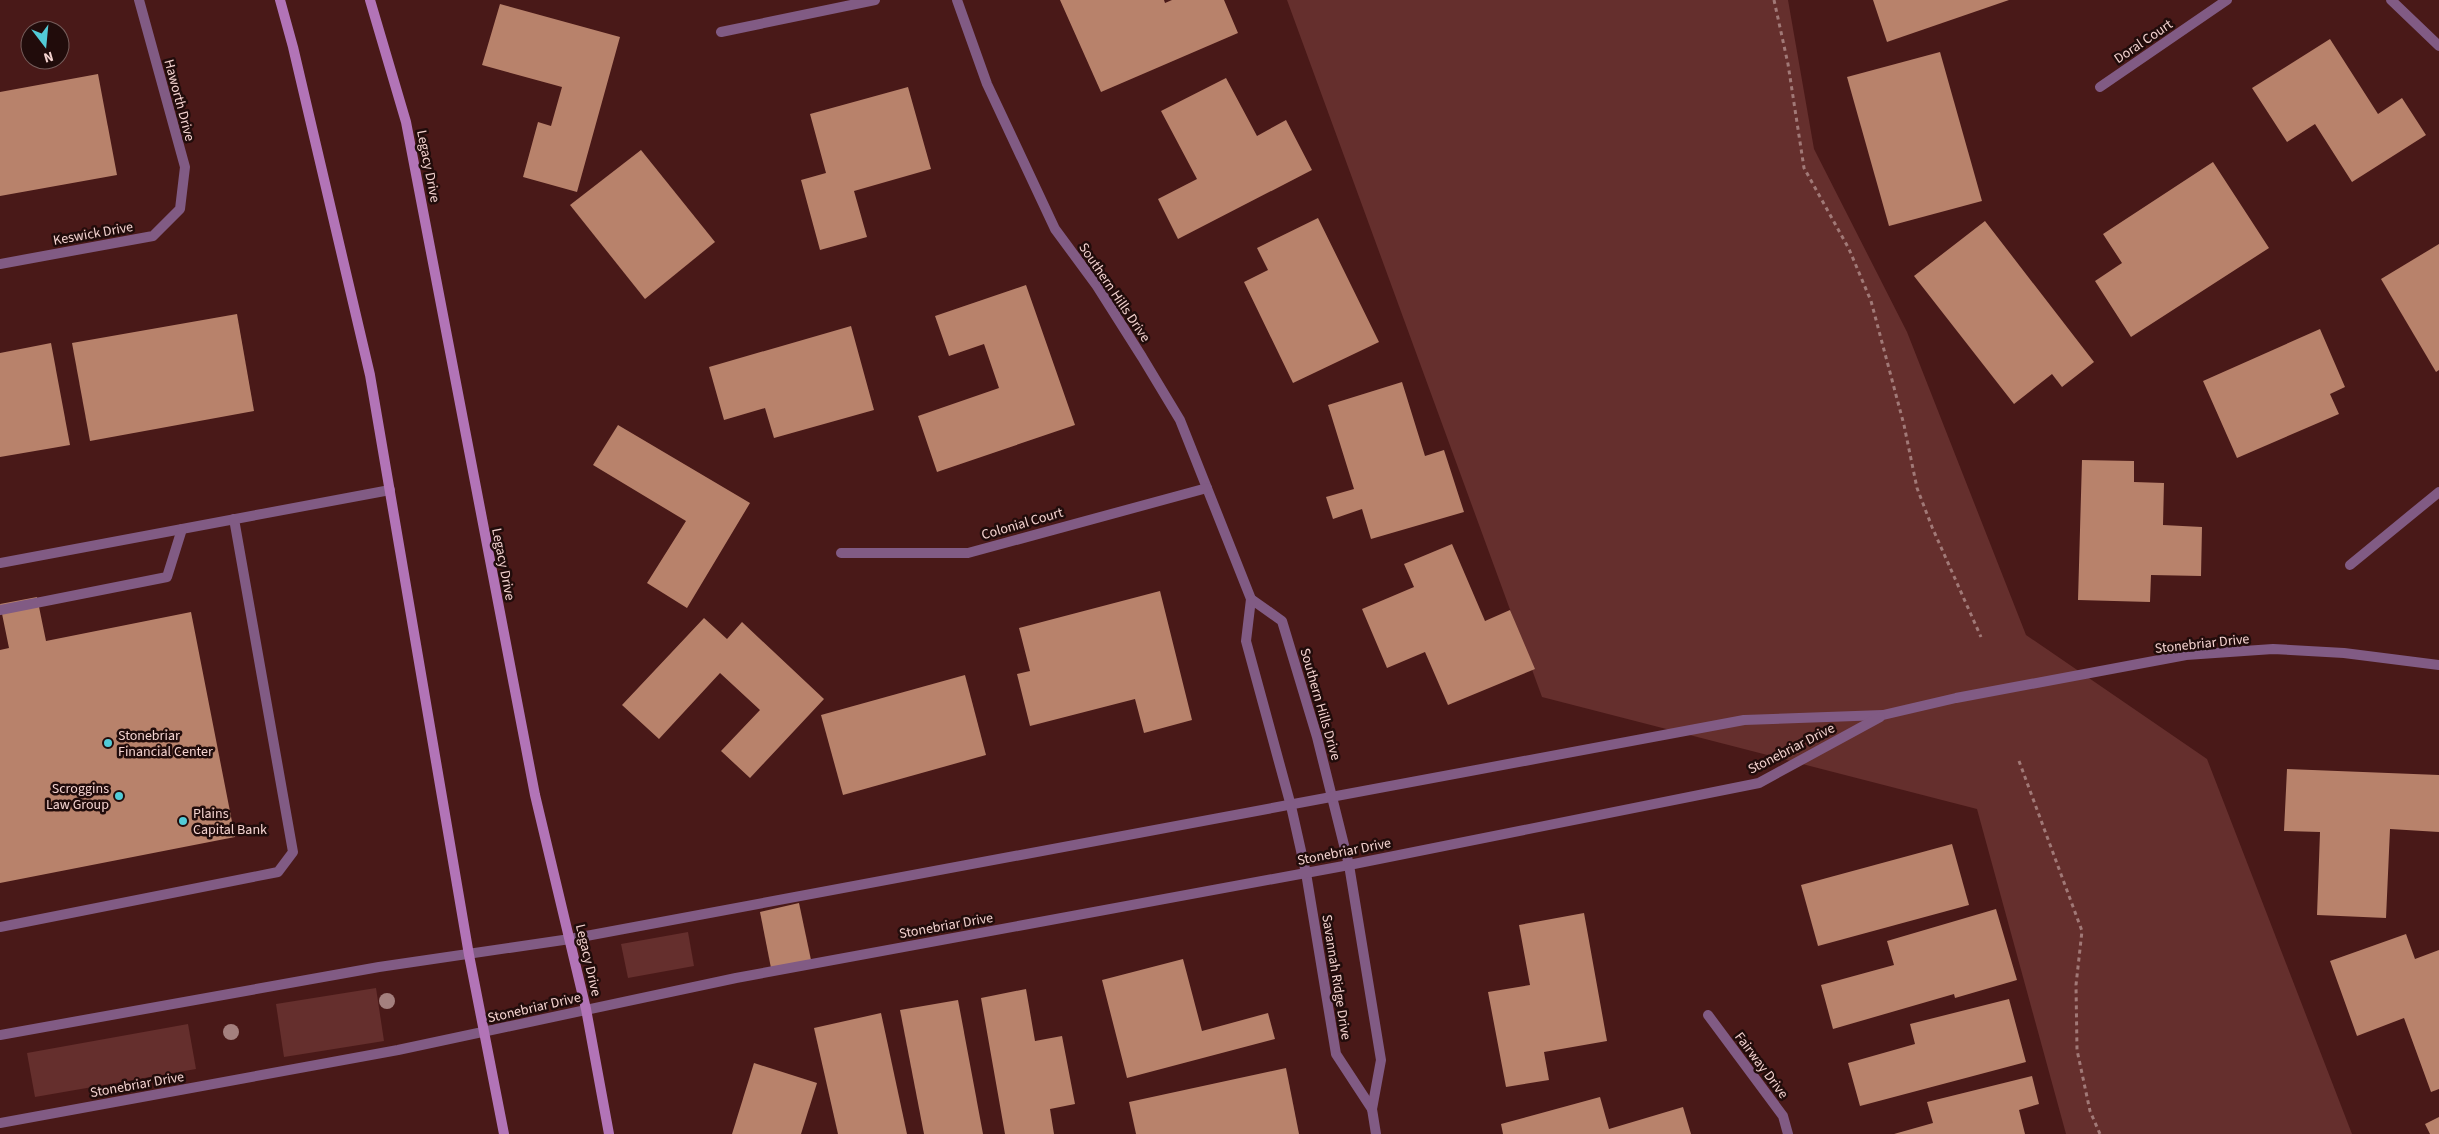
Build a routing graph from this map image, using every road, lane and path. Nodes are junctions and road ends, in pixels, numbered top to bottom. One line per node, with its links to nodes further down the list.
1 (139, 0): 12 (street, Haworth Drive)
2 (280, 0): 15 (main road)
3 (370, 0): 35 (main road, Legacy Drive)
4 (875, 0): 9 (street)
5 (957, 0): 14 (street, Southern Hills Drive)
6 (1774, 0): 24 (path)
7 (2227, 0): 11 (street, Doral Court)
8 (2391, 0): 10 (street)
9 (721, 32)
10 (2439, 46)
11 (2100, 87)
12 (180, 209): 13 (street, Keswick Drive)
13 (0, 264)
14 (1207, 488): 19 (street, Colonial Court); 22 (street, Southern Hills Drive)
15 (390, 490): 17 (street); 36 (main road)
16 (2439, 492): 21 (street)
17 (234, 519): 18 (street); 34 (street)
18 (182, 529): 20 (street); 23 (street)
19 (841, 553)
20 (0, 563)
21 (2350, 565)
22 (1251, 599): 28 (street, Southern Hills Drive); 29 (street, Southern Hills Drive)
23 (0, 610)
24 (1982, 637)
25 (2439, 665): 26 (street, Stonebriar Drive)
26 (1883, 715): 28 (street, Stonebriar Drive); 32 (street, Stonebriar Drive)
27 (2018, 761): 47 (path)
28 (1332, 798): 29 (street, Stonebriar Drive); 30 (street, Southern Hills Drive)
29 (1291, 806): 31 (street, Southern Hills Drive); 35 (street, Stonebriar Drive)
30 (1341, 832): 32 (street, Savannah Ridge Drive)
31 (1299, 840): 33 (street, Savannah Ridge Drive)
32 (1349, 865): 33 (street, Stonebriar Drive); 41 (street, Savannah Ridge Drive)
33 (1306, 873): 37 (street, Stonebriar Drive); 41 (street, Savannah Ridge Drive)
34 (0, 927)
35 (570, 939): 36 (street, Stonebriar Drive); 37 (main road, Legacy Drive)
36 (469, 955): 39 (main road); 40 (street, Stonebriar Drive)
37 (586, 1009): 39 (street, Stonebriar Drive); 44 (main road, Legacy Drive)
38 (1708, 1015): 46 (street, Fairway Drive)
39 (485, 1032): 42 (street, Stonebriar Drive); 43 (main road)
40 (0, 1035)
41 (1372, 1109): 45 (street, Savannah Ridge Drive)
42 (0, 1123)
43 (504, 1134)
44 (609, 1134)
45 (1376, 1134)
46 (1788, 1134)
47 (2100, 1134)

